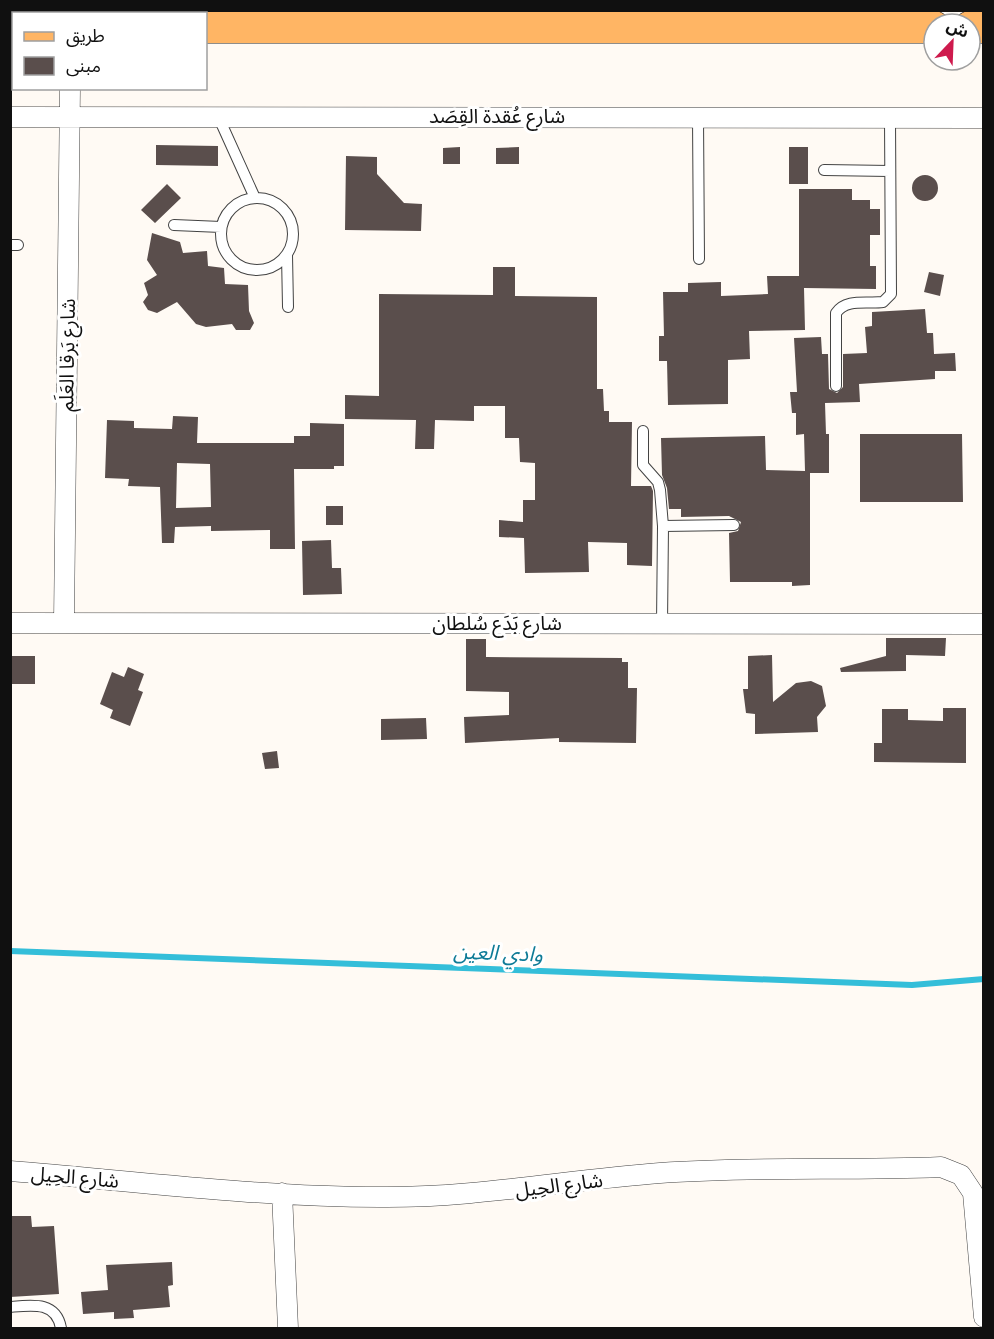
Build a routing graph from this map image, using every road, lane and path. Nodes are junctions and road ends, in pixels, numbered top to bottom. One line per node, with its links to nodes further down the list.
1 (674, 10): 3 (main road)
2 (207, 27): 3 (main road)
3 (600, 27): 4 (main road)
4 (922, 27)
5 (70, 90): 8 (street, شارع بَرقا العَلَم)
6 (218, 116): 8 (street, شارع عُقدة القِصَد); 9 (street, شارع عُقدة القِصَد); 14 (lane)
7 (10, 117): 8 (street, شارع عُقدة القِصَد)
8 (69, 117): 24 (street, شارع بَرقا العَلَم)
9 (698, 117): 11 (street, شارع عُقدة القِصَد); 18 (lane)
10 (984, 118): 11 (street, شارع عُقدة القِصَد)
11 (890, 119): 13 (lane)
12 (824, 170): 13 (lane)
13 (890, 171): 20 (lane)
14 (255, 198): 16 (lane); 17 (lane)
15 (174, 225): 16 (lane)
16 (221, 227): 17 (lane)
17 (287, 255): 19 (lane)
18 (699, 259)
19 (288, 307)
20 (836, 386)
21 (643, 431): 23 (lane)
22 (734, 525): 23 (lane)
23 (663, 526): 26 (lane)
24 (64, 622): 25 (street, شارع بَدَع سُلطان); 26 (street, شارع بَدَع سُلطان)
25 (10, 623)
26 (662, 624): 27 (street, شارع بَدَع سُلطان)
27 (984, 624)
28 (10, 1171): 29 (street, شارع الحِيل)
29 (282, 1193): 31 (street, شارع الحِيل); 33 (street)
30 (10, 1306): 32 (lane)
31 (984, 1317)
32 (61, 1329)
33 (288, 1329)

